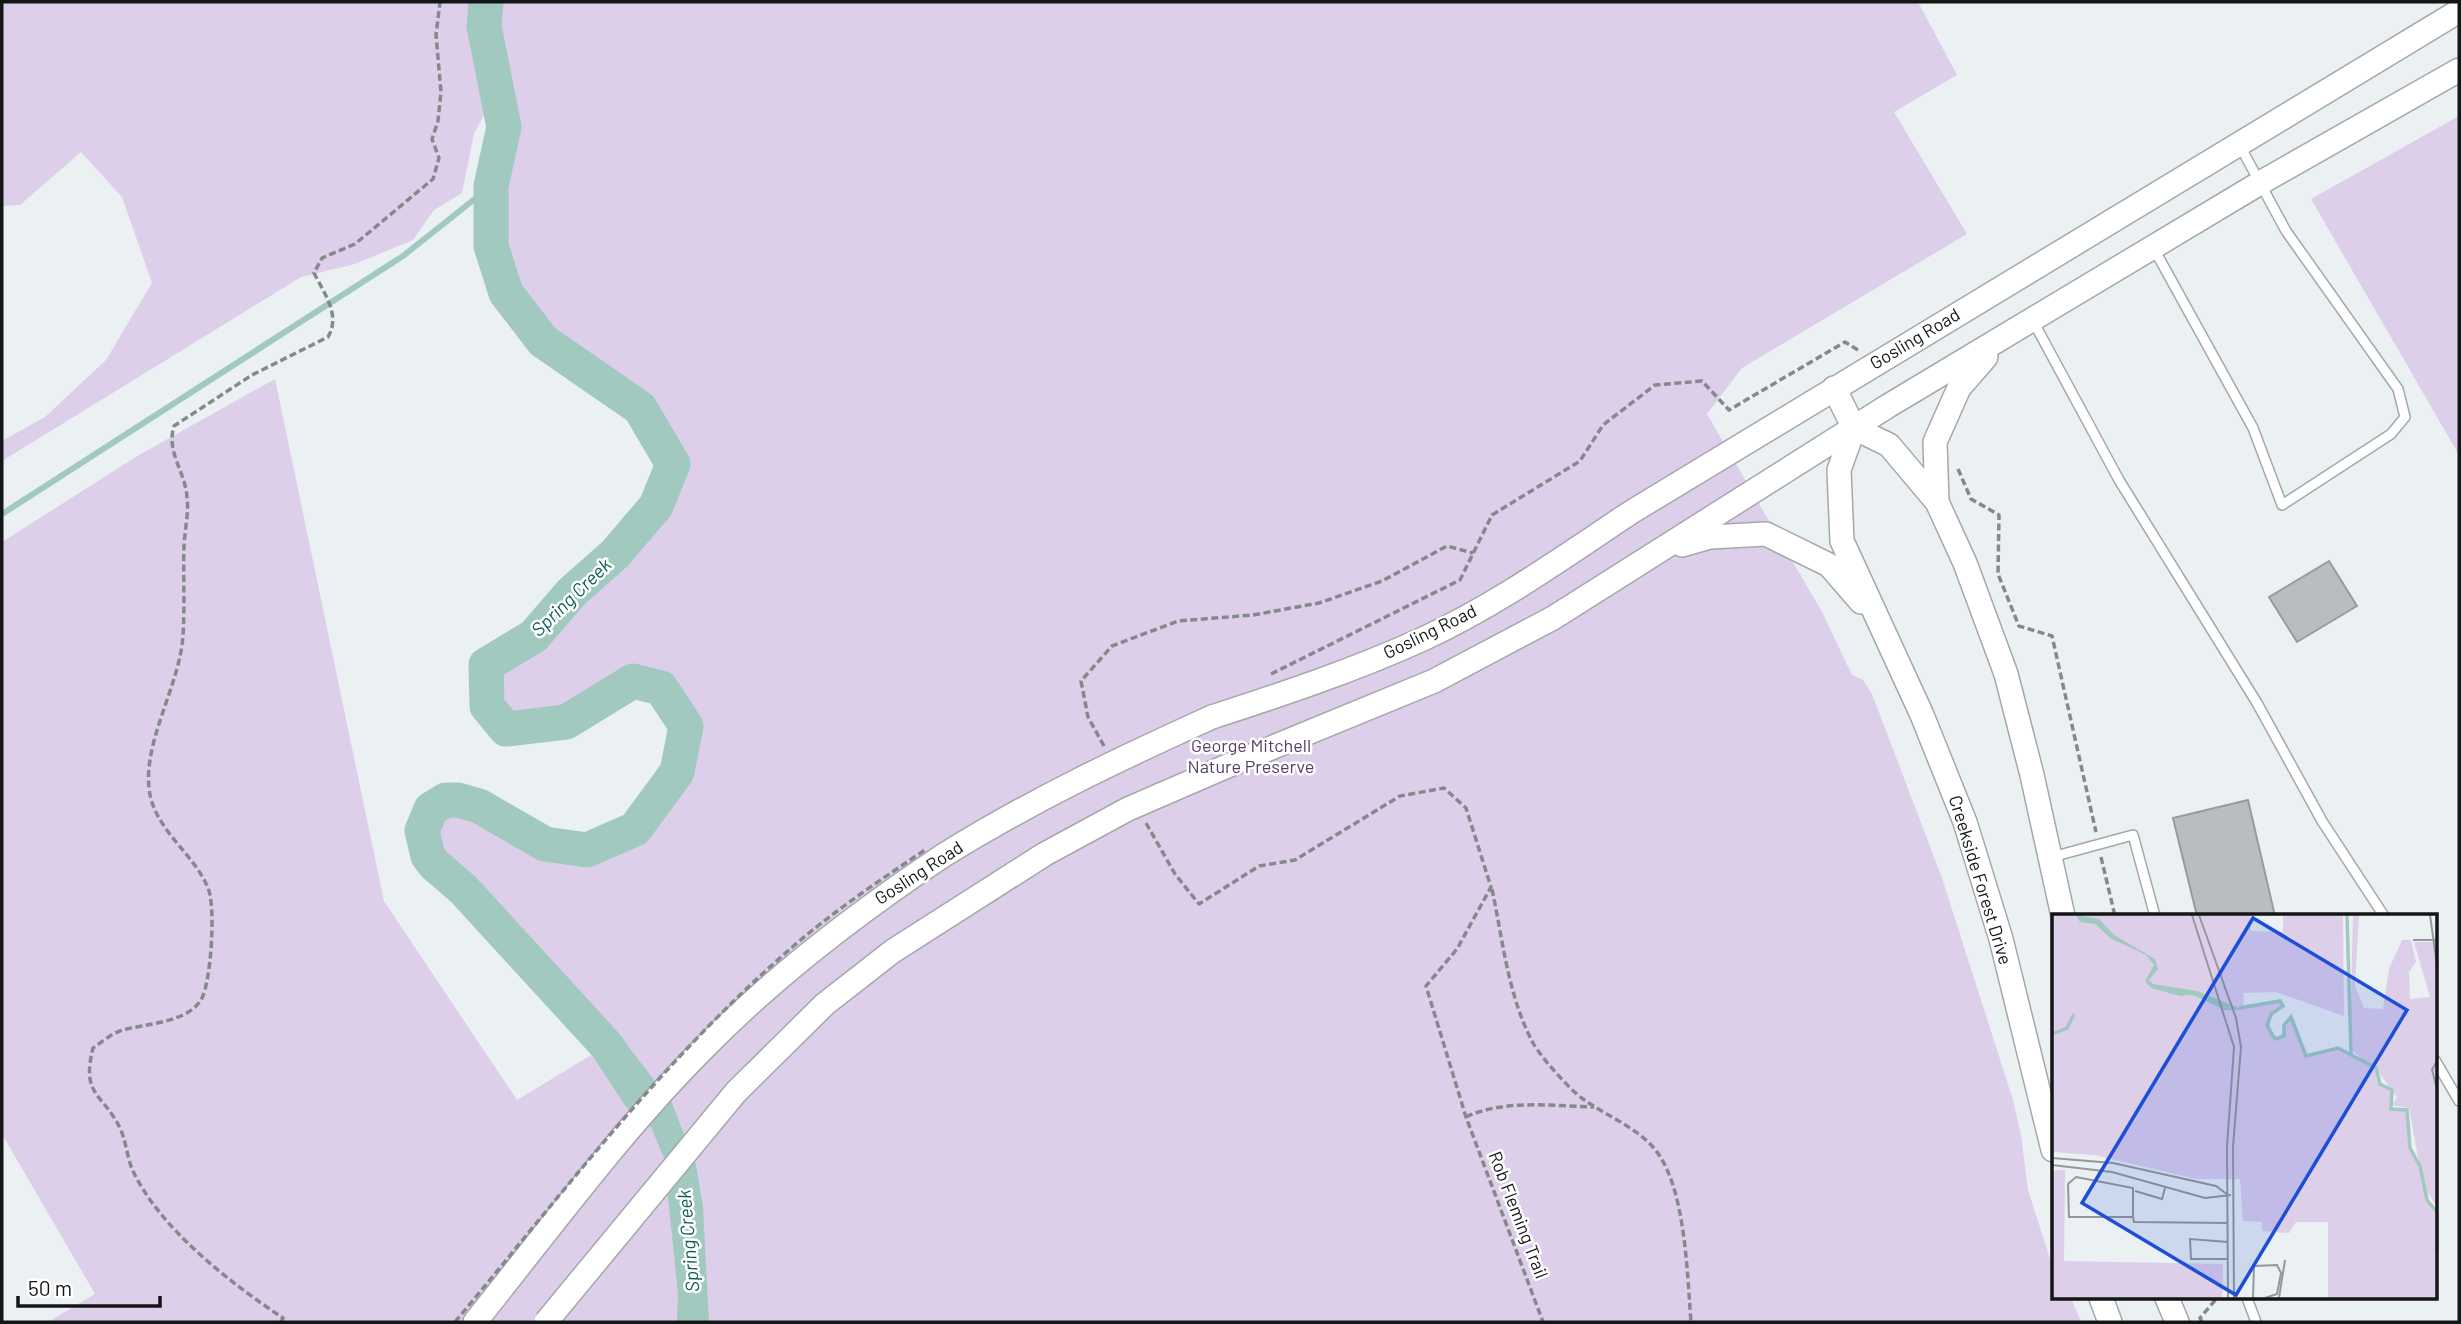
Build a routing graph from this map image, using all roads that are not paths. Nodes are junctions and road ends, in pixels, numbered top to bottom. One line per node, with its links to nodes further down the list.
1 (2459, 11): 3 (main road, Gosling Road)
2 (2459, 70): 4 (main road)
3 (2238, 144): 4 (lane); 8 (main road, Gosling Road)
4 (2260, 183): 5 (main road); 5 (lane)
5 (2154, 249): 6 (main road)
6 (2032, 320): 7 (main road); 16 (lane)
7 (2000, 341): 9 (main road); 10 (main road)
8 (1834, 388): 9 (main road); 23 (main road, Gosling Road, bridge)
9 (1854, 428): 10 (main road); 11 (main road); 12 (main road, Creekside Forest Drive)
10 (1937, 502): 13 (main road)
11 (1656, 553): 12 (main road, Creekside Forest Drive); 24 (main road, bridge)
12 (1876, 620): 19 (main road, Creekside Forest Drive)
13 (2050, 858): 14 (main road); 15 (lane)
14 (2063, 914)
15 (2154, 914)
16 (2383, 914)
17 (2436, 1062): 18 (lane)
18 (2459, 1101)
19 (2052, 1146)
20 (2102, 1300): 25 (main road)
21 (2168, 1300): 26 (main road)
22 (2248, 1300): 27 (lane)
23 (475, 1322)
24 (546, 1322)
25 (2110, 1322)
26 (2177, 1322)
27 (2256, 1322)

